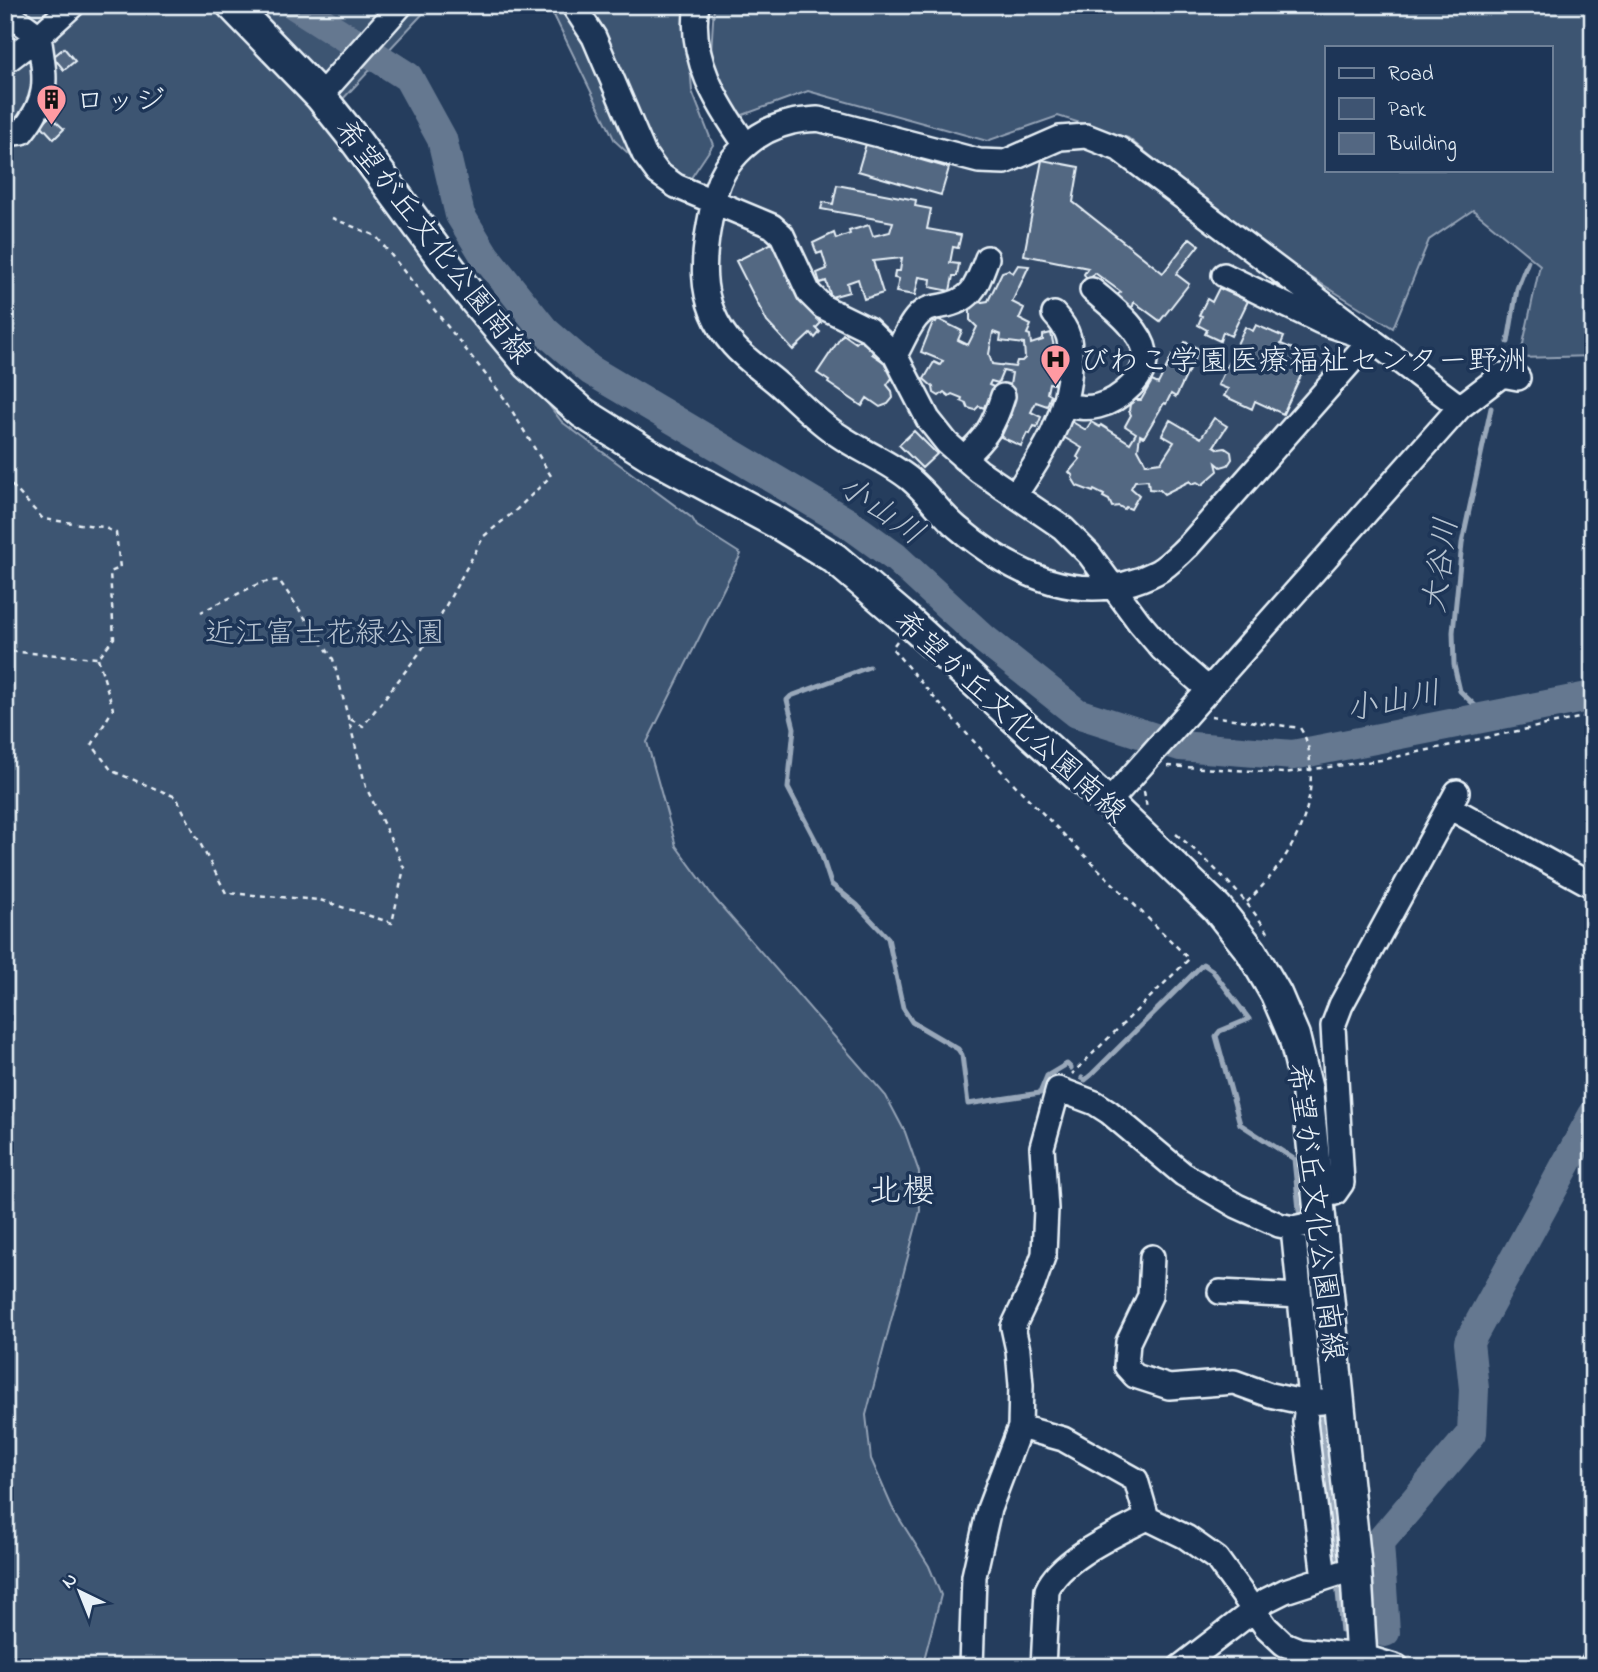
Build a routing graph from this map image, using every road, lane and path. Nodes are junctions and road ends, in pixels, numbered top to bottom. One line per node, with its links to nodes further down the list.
1 (73, 5): 7 (street)
2 (232, 5): 9 (main road, 希望が丘文化公園南線)
3 (401, 5): 9 (street)
4 (573, 5): 12 (street)
5 (697, 5): 11 (street)
6 (5, 11): 7 (street)
7 (40, 36): 8 (street); 10 (street)
8 (5, 62)
9 (320, 96): 29 (main road, 希望が丘文化公園南線)
10 (5, 134)
11 (746, 145): 12 (street); 18 (street)
12 (714, 202): 19 (street); 27 (street)
13 (332, 218): 34 (path)
14 (987, 258): 19 (street)
15 (1224, 275): 18 (street)
16 (1092, 290): 22 (street)
17 (1054, 314): 22 (street)
18 (1371, 339): 23 (street); 27 (street)
19 (895, 355): 24 (street)
20 (1518, 378): 23 (street)
21 (1003, 396): 24 (street)
22 (1065, 405): 26 (street)
23 (1460, 407): 32 (street)
24 (963, 458): 26 (street)
25 (5, 478): 31 (path)
26 (1015, 495): 27 (street)
27 (1115, 588): 32 (street)
28 (201, 612): 34 (path)
29 (909, 622): 37 (main road, 希望が丘文化公園南線); 40 (path)
30 (5, 651): 31 (path)
31 (98, 658): 34 (path)
32 (1202, 698): 35 (street); 36 (path)
33 (1593, 715): 36 (path)
34 (350, 719)
35 (1157, 759): 36 (path); 37 (street)
36 (1311, 770): 39 (path)
37 (1108, 803): 41 (main road, 希望が丘文化公園南線)
38 (1593, 886): 41 (street)
39 (1247, 902)
40 (1058, 1089): 42 (street); 48 (street)
41 (1321, 1209): 42 (street); 46 (main road, 希望が丘文化公園南線)
42 (1293, 1228): 45 (street)
43 (1152, 1256): 47 (street)
44 (1220, 1292): 45 (street)
45 (1300, 1296): 47 (street)
46 (1339, 1399): 47 (street); 50 (main road, 希望が丘文化公園南線)
47 (1307, 1403): 51 (street)
48 (1020, 1427): 49 (street); 54 (street)
49 (1147, 1518): 52 (street); 55 (street)
50 (1356, 1568): 51 (street); 53 (main road, 希望が丘文化公園南線)
51 (1324, 1578): 52 (street)
52 (1254, 1608): 53 (street); 56 (street)
53 (1362, 1661): 57 (street)
54 (971, 1667)
55 (1044, 1667)
56 (1181, 1667)
57 (1397, 1667)

